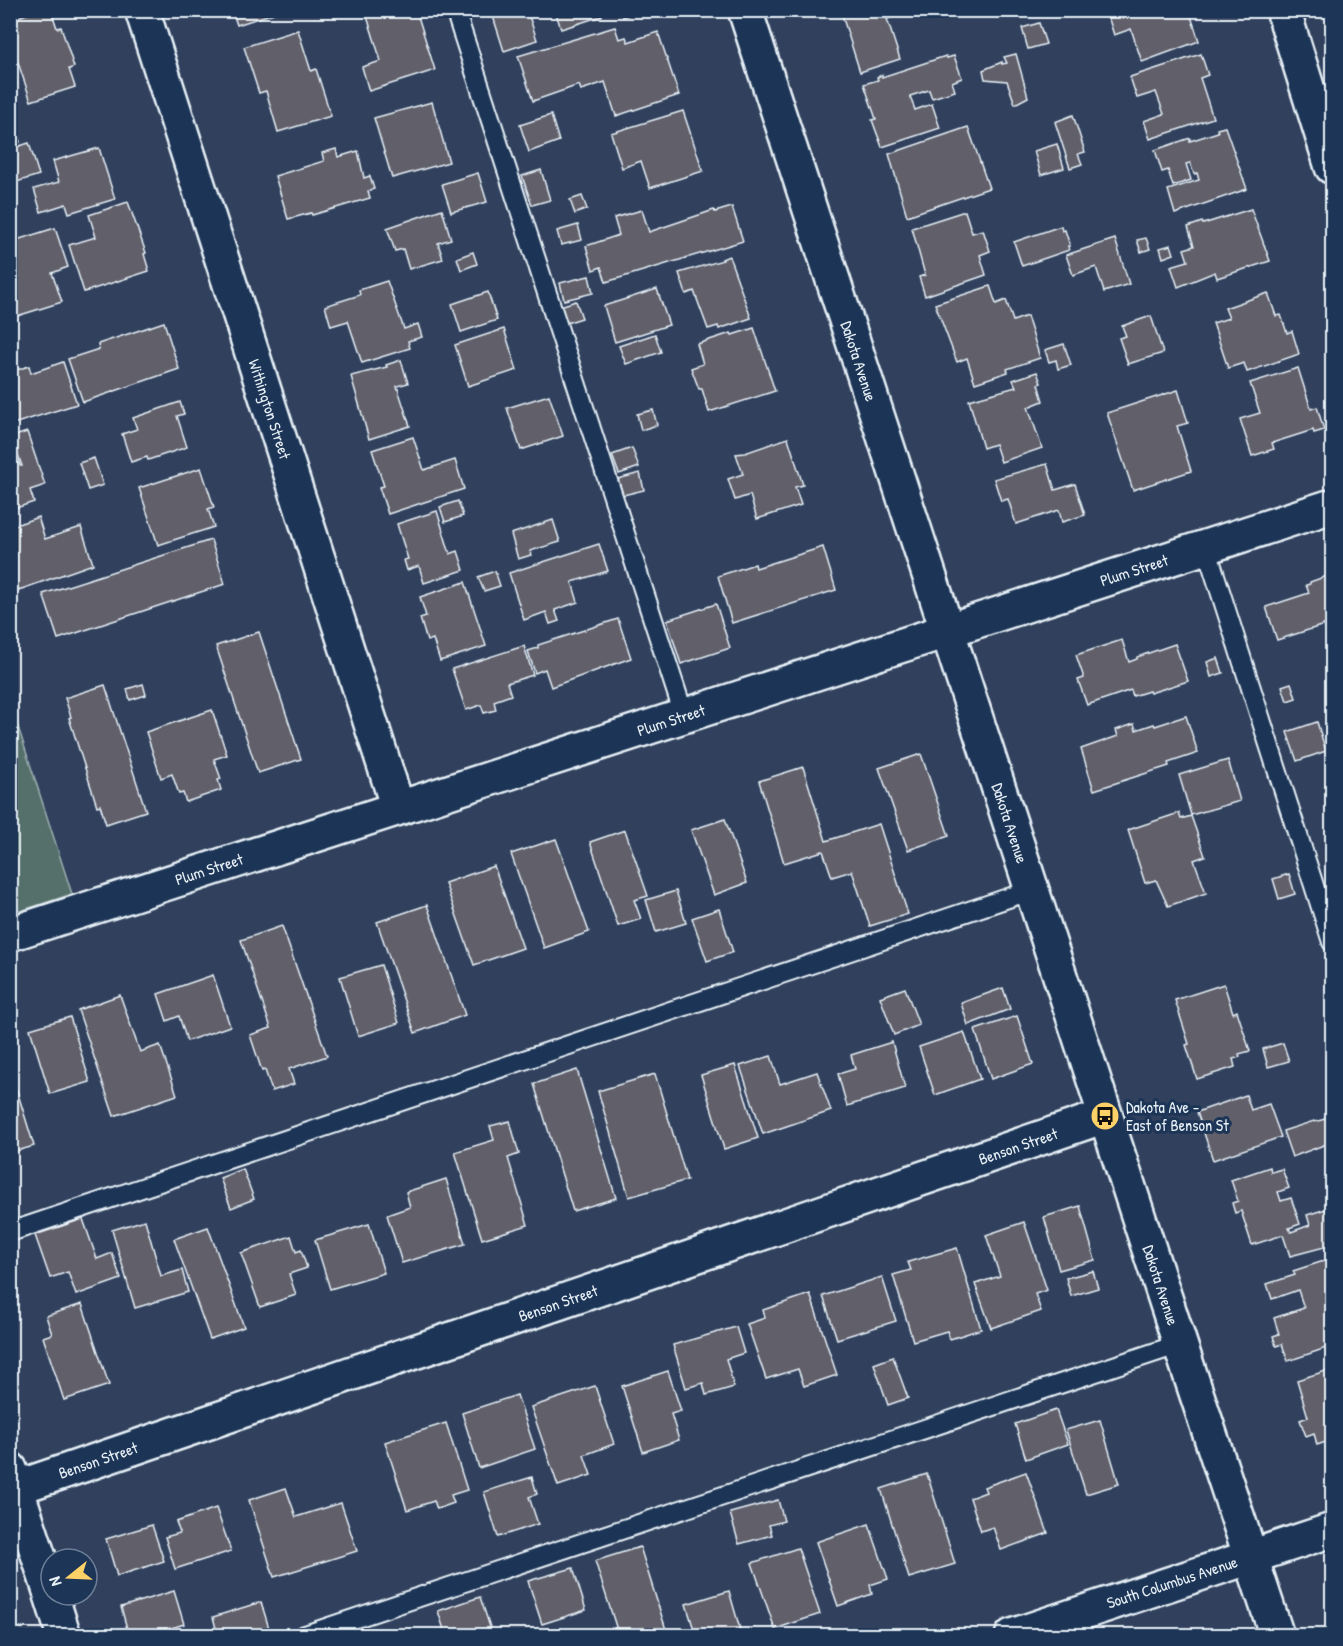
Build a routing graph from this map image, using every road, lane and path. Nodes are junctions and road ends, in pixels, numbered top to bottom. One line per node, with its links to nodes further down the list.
1 (142, 10): 10 (street, Withington Street)
2 (455, 10): 9 (lane)
3 (745, 10): 8 (street, Dakota Avenue)
4 (1282, 10): 5 (street)
5 (1332, 167)
6 (1332, 506): 7 (street, Plum Street)
7 (1206, 547): 8 (street, Plum Street); 13 (lane)
8 (948, 631): 9 (street, Plum Street); 11 (street, Dakota Avenue)
9 (684, 716): 10 (street, Plum Street)
10 (398, 808): 12 (street, Plum Street)
11 (1032, 890): 14 (street, Dakota Avenue); 15 (lane)
12 (10, 934)
13 (1332, 942)
14 (1105, 1116): 16 (street, Dakota Avenue); 17 (street, Benson Street)
15 (10, 1232)
16 (1180, 1344): 19 (street, Dakota Avenue); 23 (lane)
17 (13, 1482): 20 (street)
18 (1332, 1530): 19 (street, South Columbus Avenue)
19 (1251, 1556): 24 (street, South Columbus Avenue); 25 (street, Dakota Avenue)
20 (39, 1559)
21 (55, 1607): 22 (street)
22 (64, 1635)
23 (302, 1635)
24 (1012, 1635)
25 (1277, 1635)

